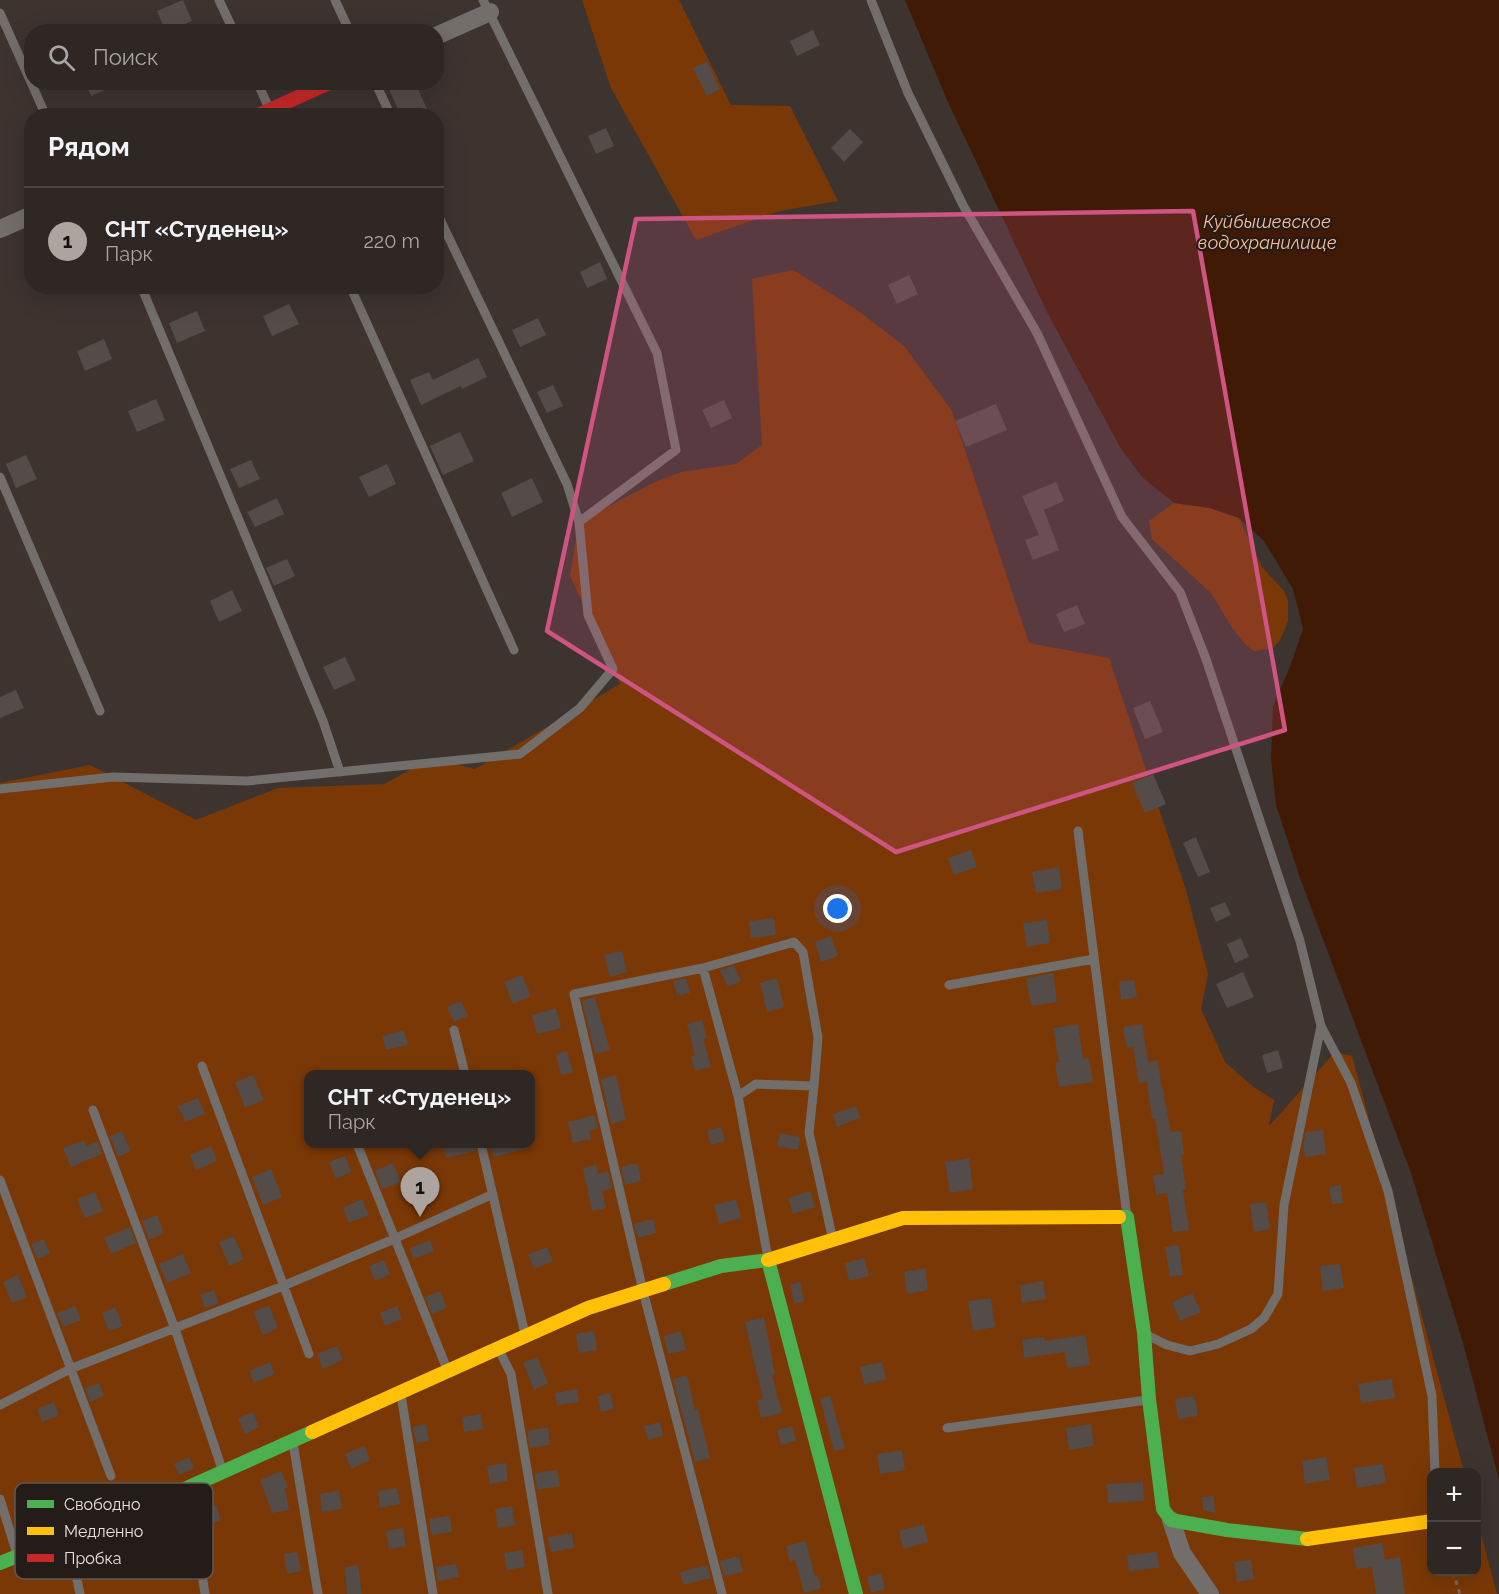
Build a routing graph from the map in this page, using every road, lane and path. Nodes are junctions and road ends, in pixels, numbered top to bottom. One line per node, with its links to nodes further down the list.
1 (219, 0): 6 (lane)
2 (335, 0): 7 (lane)
3 (871, 0): 33 (lane)
4 (487, 6): 8 (street); 24 (lane)
5 (0, 13): 9 (lane)
6 (230, 24)
7 (346, 24)
8 (444, 31)
9 (24, 67)
10 (34, 90): 14 (lane)
11 (261, 90): 15 (lane)
12 (315, 90): 16 (street)
13 (379, 90): 17 (lane)
14 (42, 108)
15 (269, 108)
16 (279, 108)
17 (387, 108)
18 (24, 218): 20 (street)
19 (444, 228): 24 (lane)
20 (0, 229)
21 (144, 294): 27 (lane)
22 (354, 294): 25 (lane)
23 (0, 477): 26 (lane)
24 (579, 522): 27 (lane)
25 (514, 650)
26 (100, 711)
27 (340, 772): 28 (lane)
28 (0, 789)
29 (1078, 831): 30 (lane)
30 (1094, 959): 32 (lane); 44 (lane)
31 (703, 968): 37 (lane); 38 (lane); 49 (lane)
32 (949, 985)
33 (1321, 1026): 51 (lane); 62 (lane)
34 (454, 1030): 36 (lane)
35 (202, 1066): 48 (lane)
36 (464, 1070)
37 (814, 1086): 38 (lane); 46 (lane)
38 (738, 1096): 47 (lane)
39 (93, 1110): 50 (lane)
40 (359, 1148): 45 (lane)
41 (482, 1148): 43 (lane)
42 (0, 1180): 55 (lane)
43 (493, 1194): 45 (lane); 52 (lane)
44 (1127, 1216): 46 (street); 51 (street)
45 (394, 1239): 48 (lane); 56 (lane)
46 (833, 1240): 47 (street)
47 (768, 1260): 49 (street); 81 (street)
48 (283, 1286): 50 (lane); 54 (lane)
49 (643, 1291): 52 (street); 80 (lane)
50 (175, 1329): 55 (lane); 63 (lane)
51 (1144, 1333): 58 (street)
52 (526, 1336): 53 (street)
53 (498, 1348): 56 (street); 79 (lane)
54 (309, 1354)
55 (70, 1369): 59 (lane); 64 (lane)
56 (448, 1371): 57 (street)
57 (400, 1392): 61 (street); 78 (lane)
58 (1149, 1400): 60 (lane); 67 (street)
59 (0, 1405)
60 (947, 1428)
61 (293, 1441): 63 (street); 77 (lane)
62 (1435, 1468)
63 (223, 1472): 65 (street)
64 (111, 1476)
65 (198, 1483)
66 (0, 1498): 69 (lane)
67 (1171, 1520): 68 (street); 82 (street)
68 (1427, 1522)
69 (15, 1546)
70 (15, 1557): 71 (street)
71 (0, 1563)
72 (1454, 1576): 83 (path)
73 (77, 1579): 75 (lane)
74 (203, 1579): 76 (lane)
75 (80, 1594)
76 (205, 1594)
77 (318, 1594)
78 (434, 1594)
79 (548, 1594)
80 (722, 1594)
81 (856, 1594)
82 (1210, 1594)
83 (1460, 1594)

